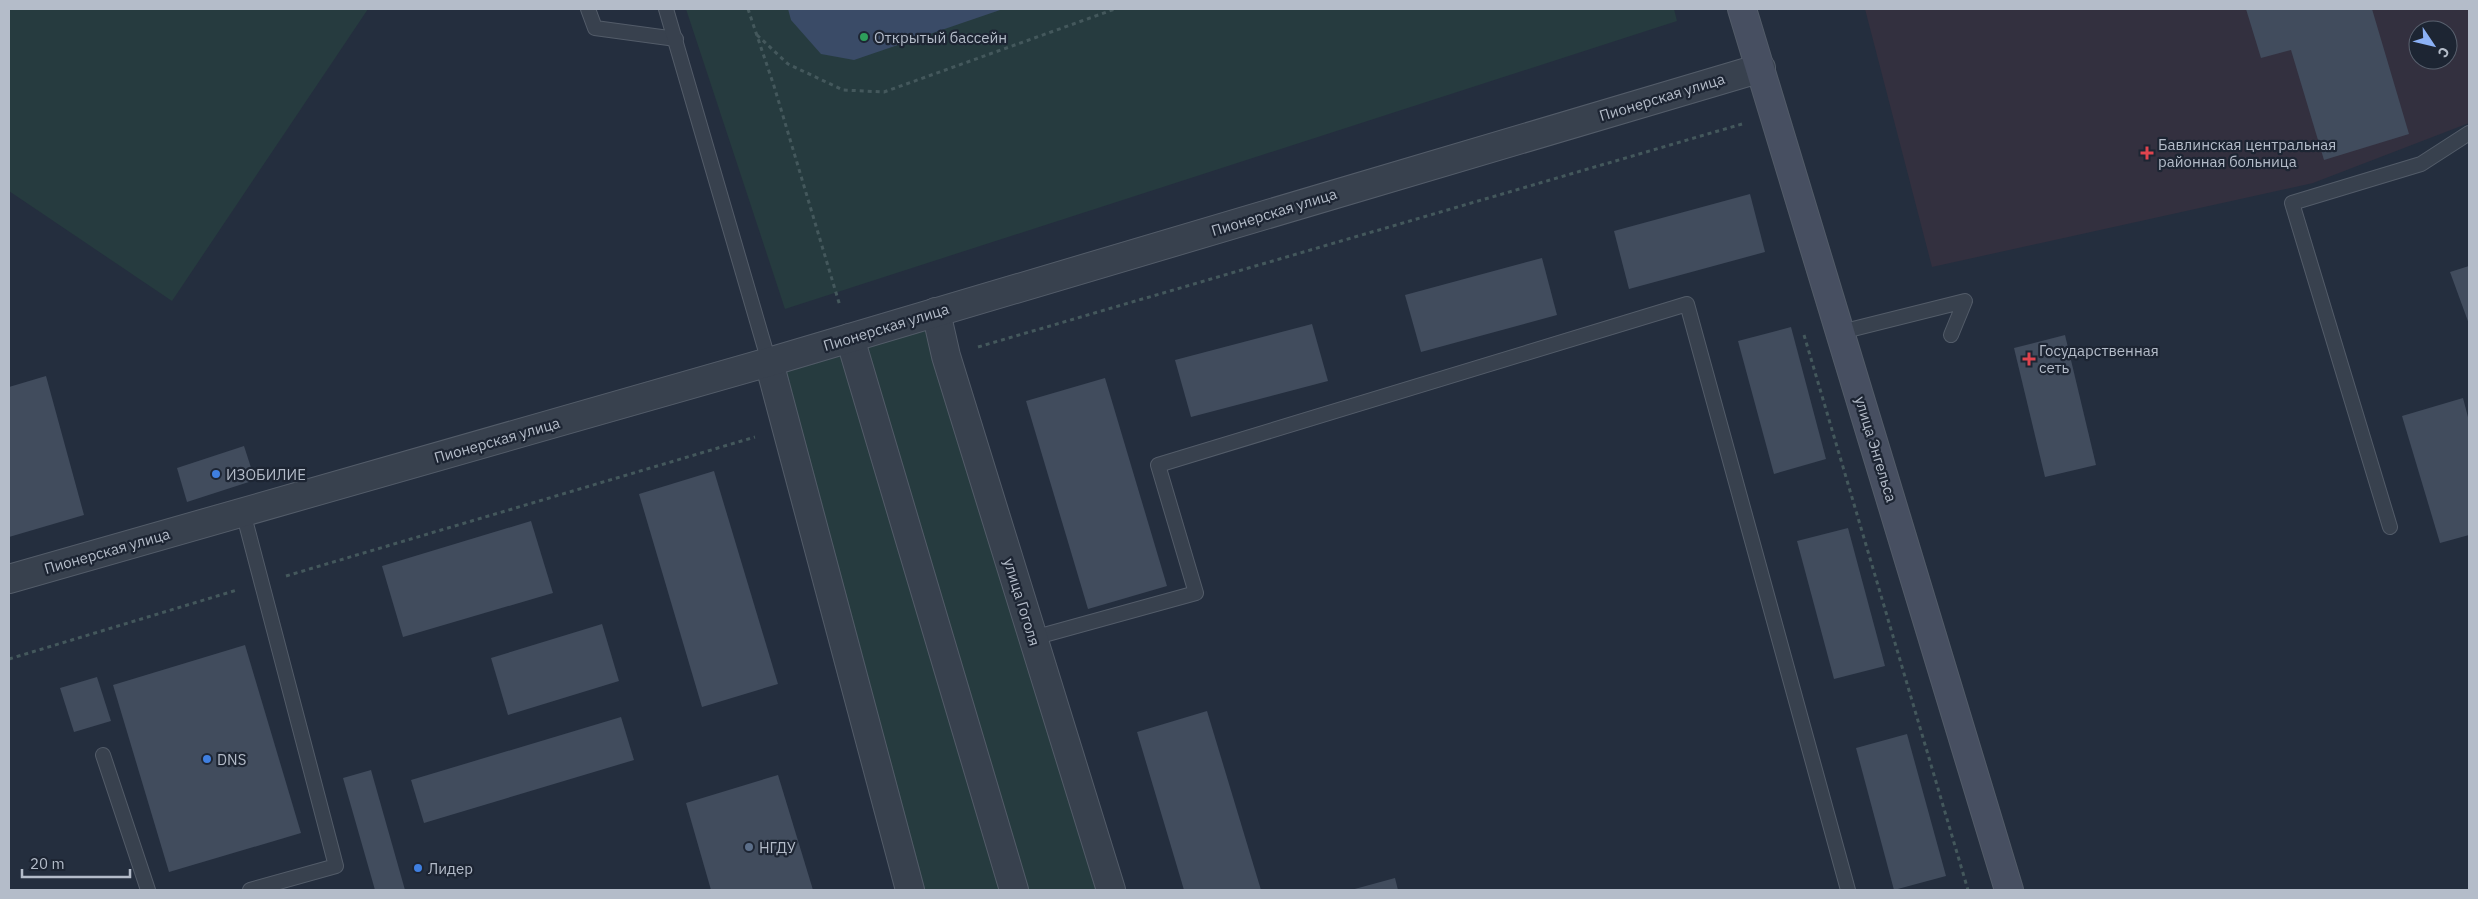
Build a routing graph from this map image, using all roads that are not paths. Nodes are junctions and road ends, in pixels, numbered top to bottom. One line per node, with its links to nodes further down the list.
1 (588, 9): 4 (lane)
2 (666, 9): 4 (lane)
3 (1742, 9): 5 (street, улица Энгельса)
4 (676, 39): 11 (lane)
5 (1761, 68): 7 (street, Пионерская улица); 8 (street, улица Энгельса)
6 (2469, 133): 13 (lane)
7 (936, 312): 10 (street, Пионерская улица); 15 (street, улица Гоголя)
8 (1841, 332): 9 (lane); 17 (street, улица Энгельса)
9 (1951, 335)
10 (850, 338): 11 (street, Пионерская улица); 21 (street)
11 (769, 362): 12 (street, Пионерская улица); 20 (street)
12 (243, 512): 14 (street, Пионерская улица); 19 (lane)
13 (2390, 527)
14 (9, 579)
15 (1033, 638): 22 (street, улица Гоголя); 23 (lane)
16 (103, 755): 18 (lane)
17 (2006, 889)
18 (148, 890)
19 (250, 890)
20 (910, 890)
21 (1014, 890)
22 (1111, 890)
23 (1848, 890)

